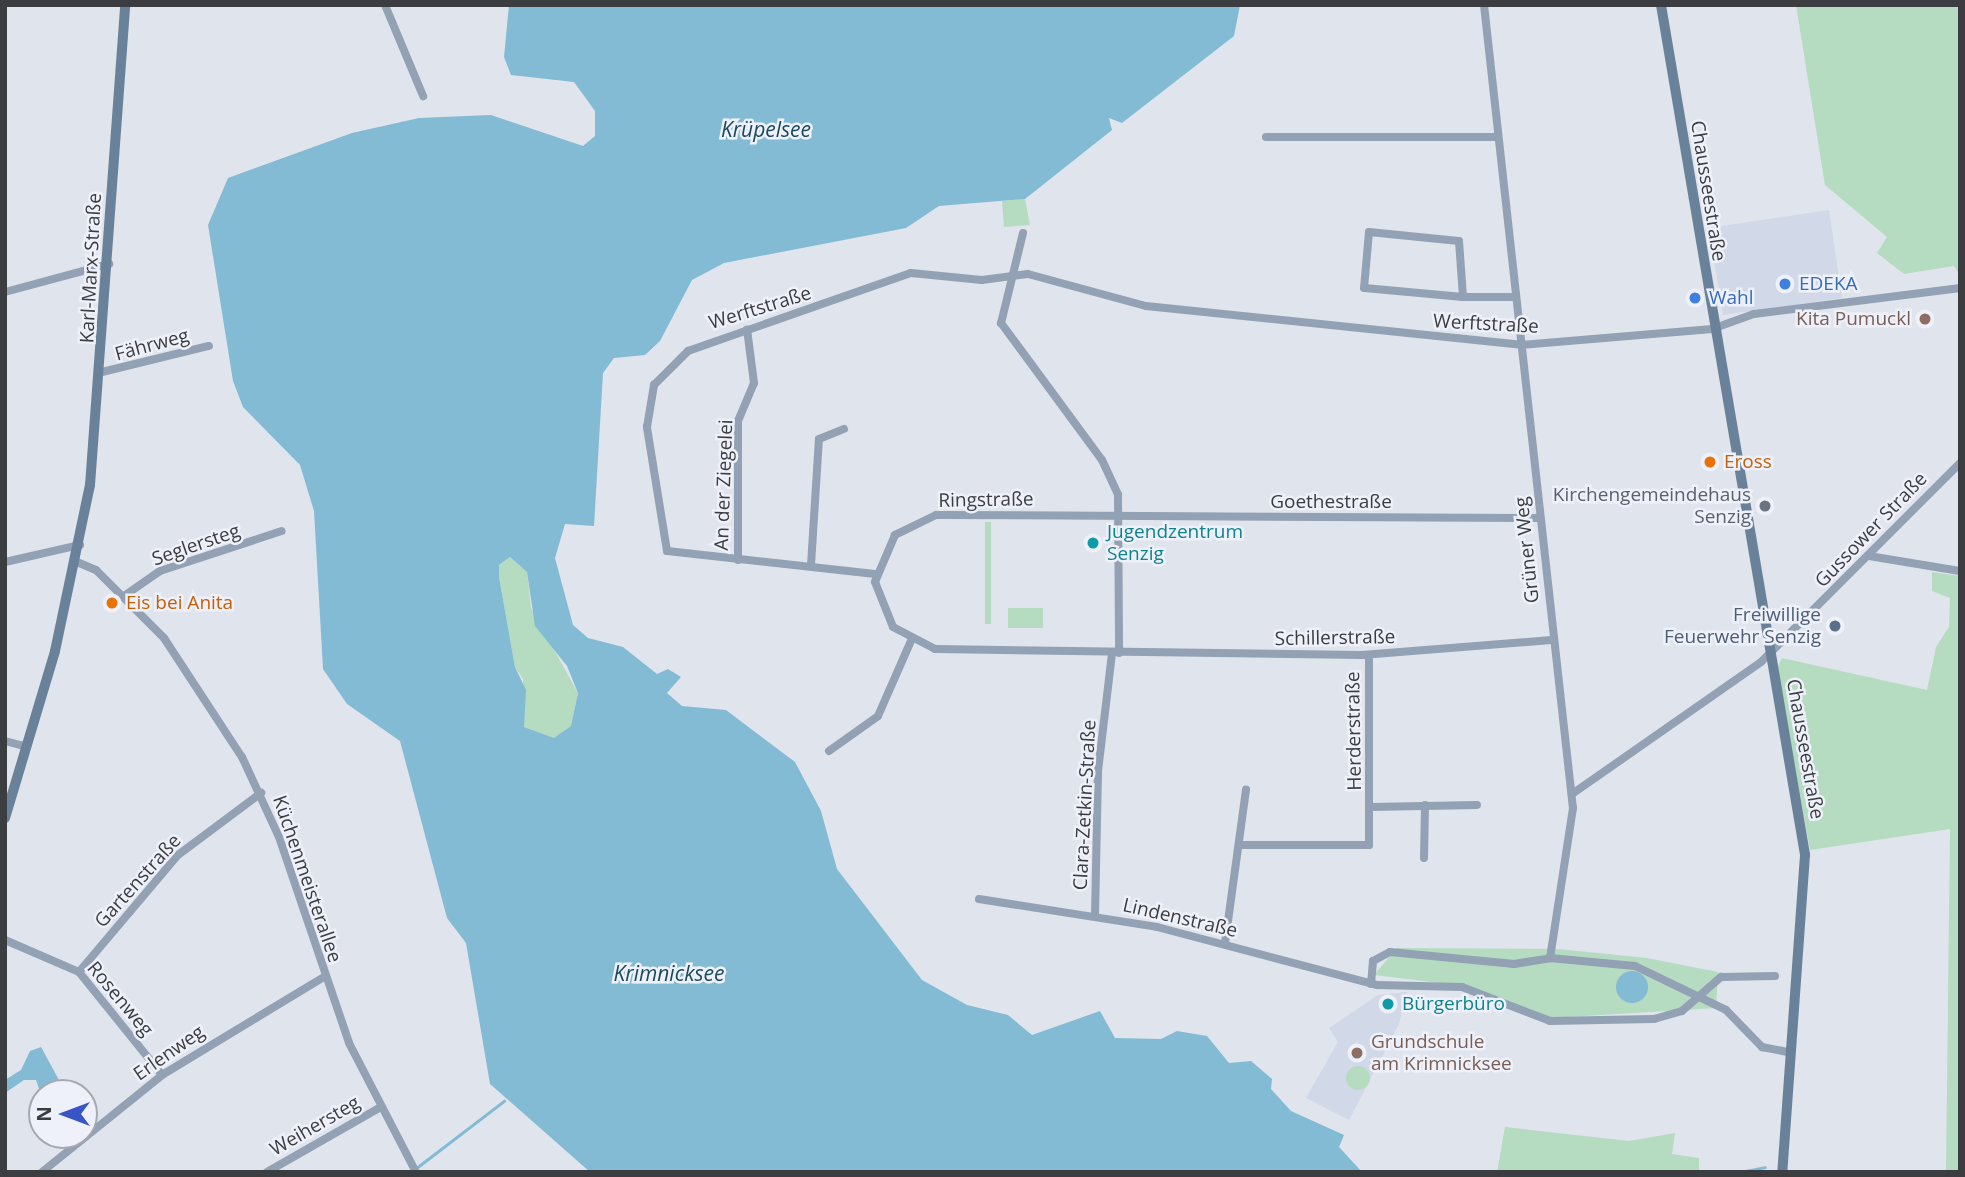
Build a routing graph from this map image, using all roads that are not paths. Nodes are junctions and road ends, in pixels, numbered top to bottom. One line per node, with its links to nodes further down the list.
1 (125, 5): 9 (main road, Karl-Marx-Straße)
2 (385, 5): 5 (street)
3 (1484, 5): 7 (street, Grüner Weg)
4 (1661, 5): 16 (main road, Chausseestraße)
5 (423, 96)
6 (1266, 137): 7 (street)
7 (1497, 137): 13 (street, Grüner Weg)
8 (1023, 233): 10 (street)
9 (108, 264): 12 (street); 19 (main road, Karl-Marx-Straße)
10 (1012, 275): 15 (street, Werftstraße); 17 (street, Werftstraße); 22 (street)
11 (1960, 288): 16 (street, Werftstraße)
12 (5, 292)
13 (1513, 296): 14 (street); 17 (street, Grüner Weg)
14 (1463, 298): 14 (street)
15 (747, 329): 27 (street, An der Ziegelei); 27 (street, Werftstraße)
16 (1712, 329): 17 (street, Werftstraße); 38 (main road, Chausseestraße)
17 (1521, 345): 23 (street, Grüner Weg)
18 (209, 346): 19 (street, Fährweg)
19 (102, 372): 25 (main road, Karl-Marx-Straße)
20 (844, 429): 30 (street)
21 (1960, 463): 26 (street, Gussower Straße)
22 (1123, 515): 23 (street, Goethestraße); 32 (street, Ringstraße); 36 (street, Clara-Zetkin-Straße)
23 (1539, 518): 34 (street, Grüner Weg)
24 (282, 531): 33 (street, Seglersteg)
25 (80, 545): 28 (street); 29 (main road, Karl-Marx-Straße)
26 (1869, 556): 31 (street); 38 (street, Gussower Straße)
27 (738, 560): 30 (street)
28 (5, 562)
29 (76, 562): 33 (street, Küchenmeisterallee); 40 (main road, Karl-Marx-Straße)
30 (811, 565): 32 (street)
31 (1960, 571)
32 (875, 574): 35 (street)
33 (124, 596): 43 (street, Küchenmeisterallee)
34 (1551, 640): 37 (street, Schillerstraße); 44 (street, Grüner Weg)
35 (911, 641): 36 (street); 41 (street)
36 (1116, 653): 37 (street, Schillerstraße); 52 (street, Clara-Zetkin-Straße)
37 (1369, 654): 47 (street, Herderstraße)
38 (1769, 654): 44 (street, Gussower Straße); 61 (main road, Chausseestraße)
39 (5, 741): 40 (street)
40 (27, 747): 48 (main road, Karl-Marx-Straße)
41 (829, 751)
42 (1246, 789): 49 (street)
43 (261, 793): 56 (street, Gartenstraße); 58 (street, Küchenmeisterallee)
44 (1572, 794): 55 (street, Grüner Weg)
45 (1477, 805): 46 (street, Herderstraße)
46 (1425, 806): 47 (street, Herderstraße); 50 (street)
47 (1370, 807): 49 (street, Herderstraße)
48 (5, 818)
49 (1240, 845): 54 (street)
50 (1424, 858)
51 (979, 898): 52 (street, Lindenstraße)
52 (1095, 916): 54 (street, Lindenstraße)
53 (5, 940): 56 (street, Rosenweg)
54 (1225, 943): 59 (street, Lindenstraße)
55 (1550, 958): 59 (street); 60 (street)
56 (79, 972): 62 (street, Rosenweg)
57 (1775, 976): 60 (street, Lindenstraße)
58 (324, 977): 62 (street, Erlenweg); 63 (street, Küchenmeisterallee)
59 (1371, 984): 60 (street, Lindenstraße)
60 (1700, 997): 61 (street)
61 (1787, 1052): 67 (main road, Chausseestraße)
62 (162, 1075): 64 (street, Erlenweg)
63 (379, 1108): 65 (street, Weihersteg); 66 (street, Küchenmeisterallee)
64 (43, 1172)
65 (267, 1172)
66 (416, 1172)
67 (1782, 1172)

